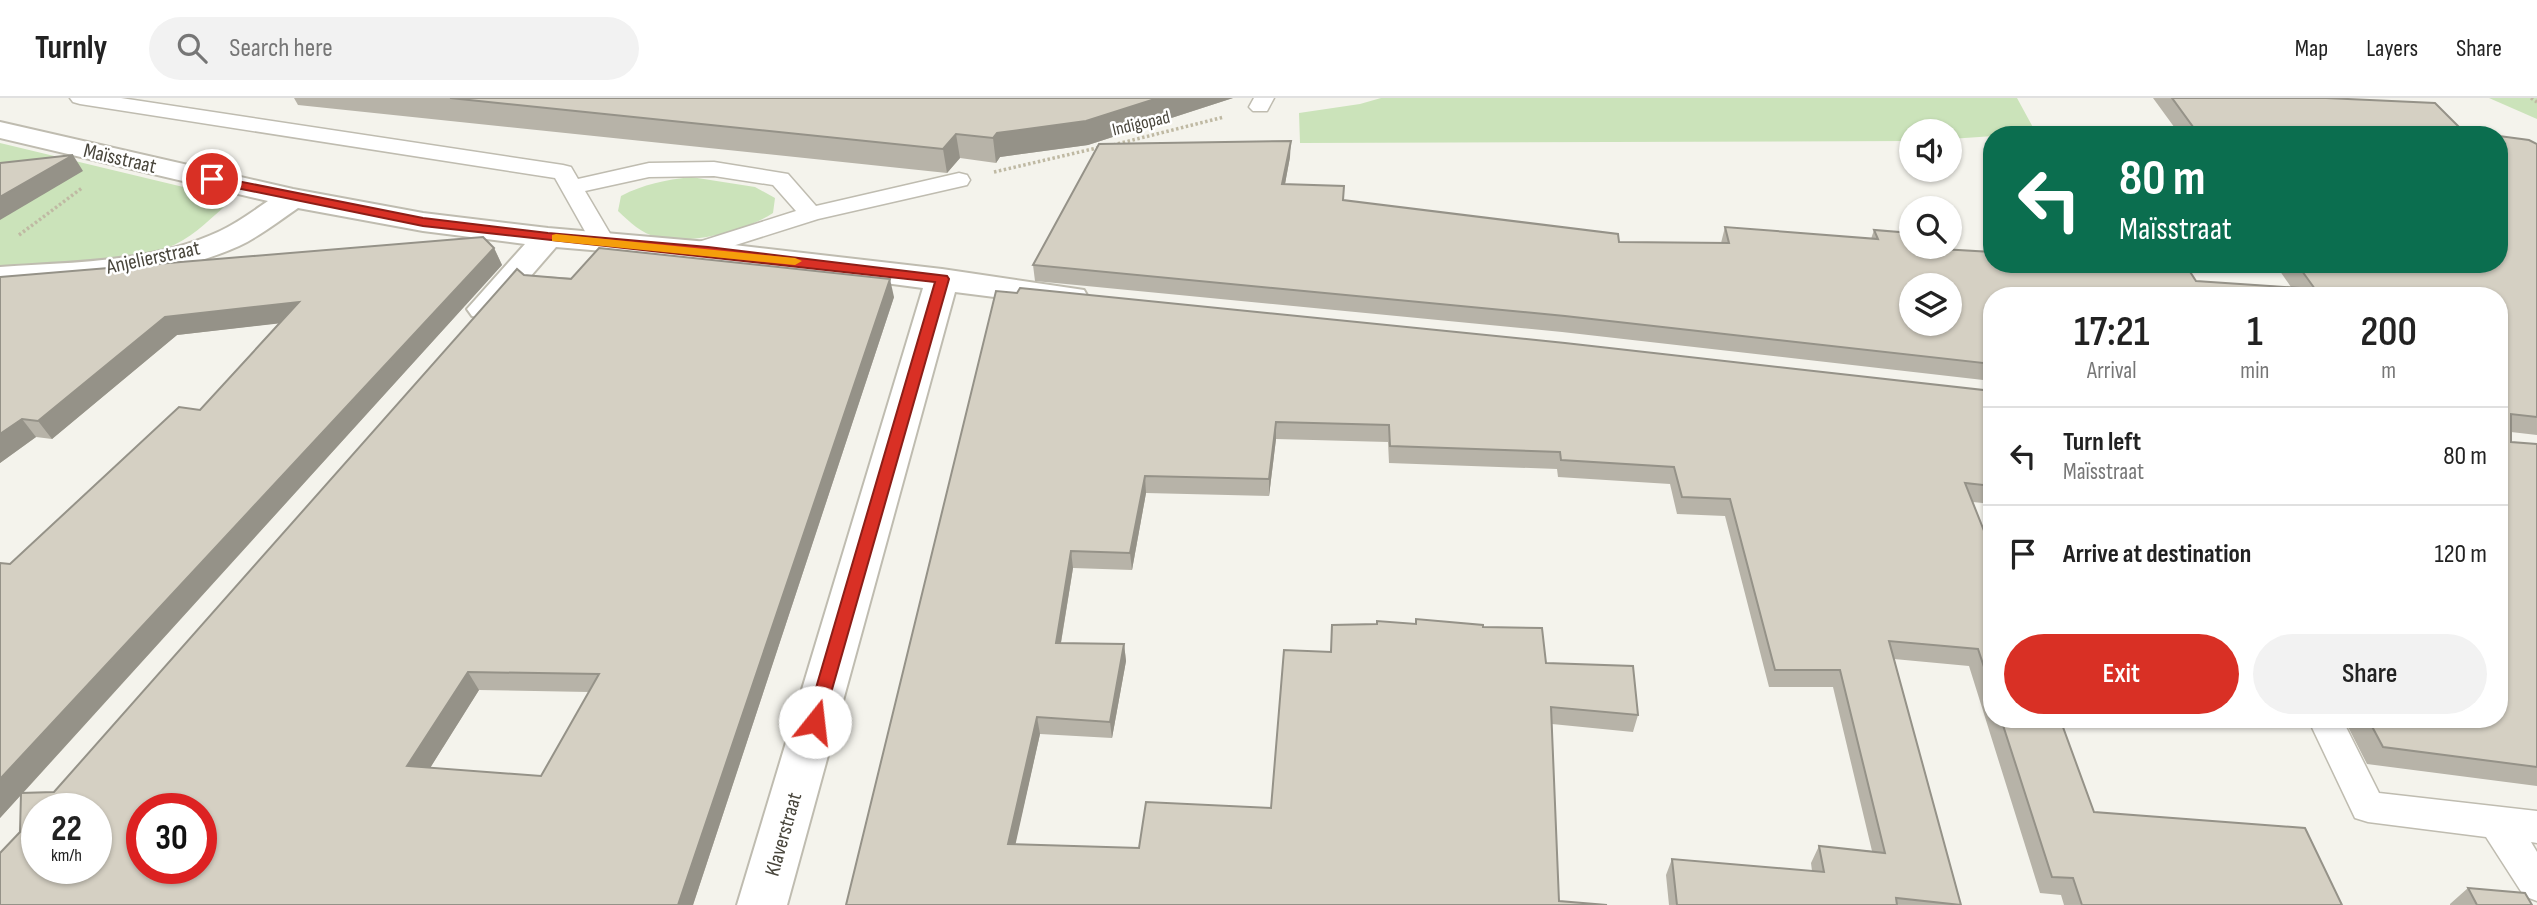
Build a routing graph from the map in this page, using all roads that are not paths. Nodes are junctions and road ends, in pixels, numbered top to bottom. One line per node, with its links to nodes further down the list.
1 (80, 98): 4 (lane)
2 (0, 130): 5 (street, Maïsstraat)
3 (959, 180): 6 (lane)
4 (571, 187): 6 (lane); 8 (lane)
5 (293, 198): 7 (street, Maïsstraat); 10 (street, Anjelierstraat)
6 (811, 214): 9 (lane)
7 (548, 237): 8 (street, Maïsstraat); 13 (street)
8 (603, 242): 9 (street, Maïsstraat)
9 (698, 250): 11 (street, Maïsstraat)
10 (0, 276)
11 (942, 279): 12 (street, Maïsstraat); 18 (street, Klaverstraat)
12 (1098, 300)
13 (465, 331)
14 (2329, 728): 15 (lane)
15 (2497, 822): 16 (lane); 17 (lane)
16 (2537, 827)
17 (2537, 884)
18 (762, 905)

